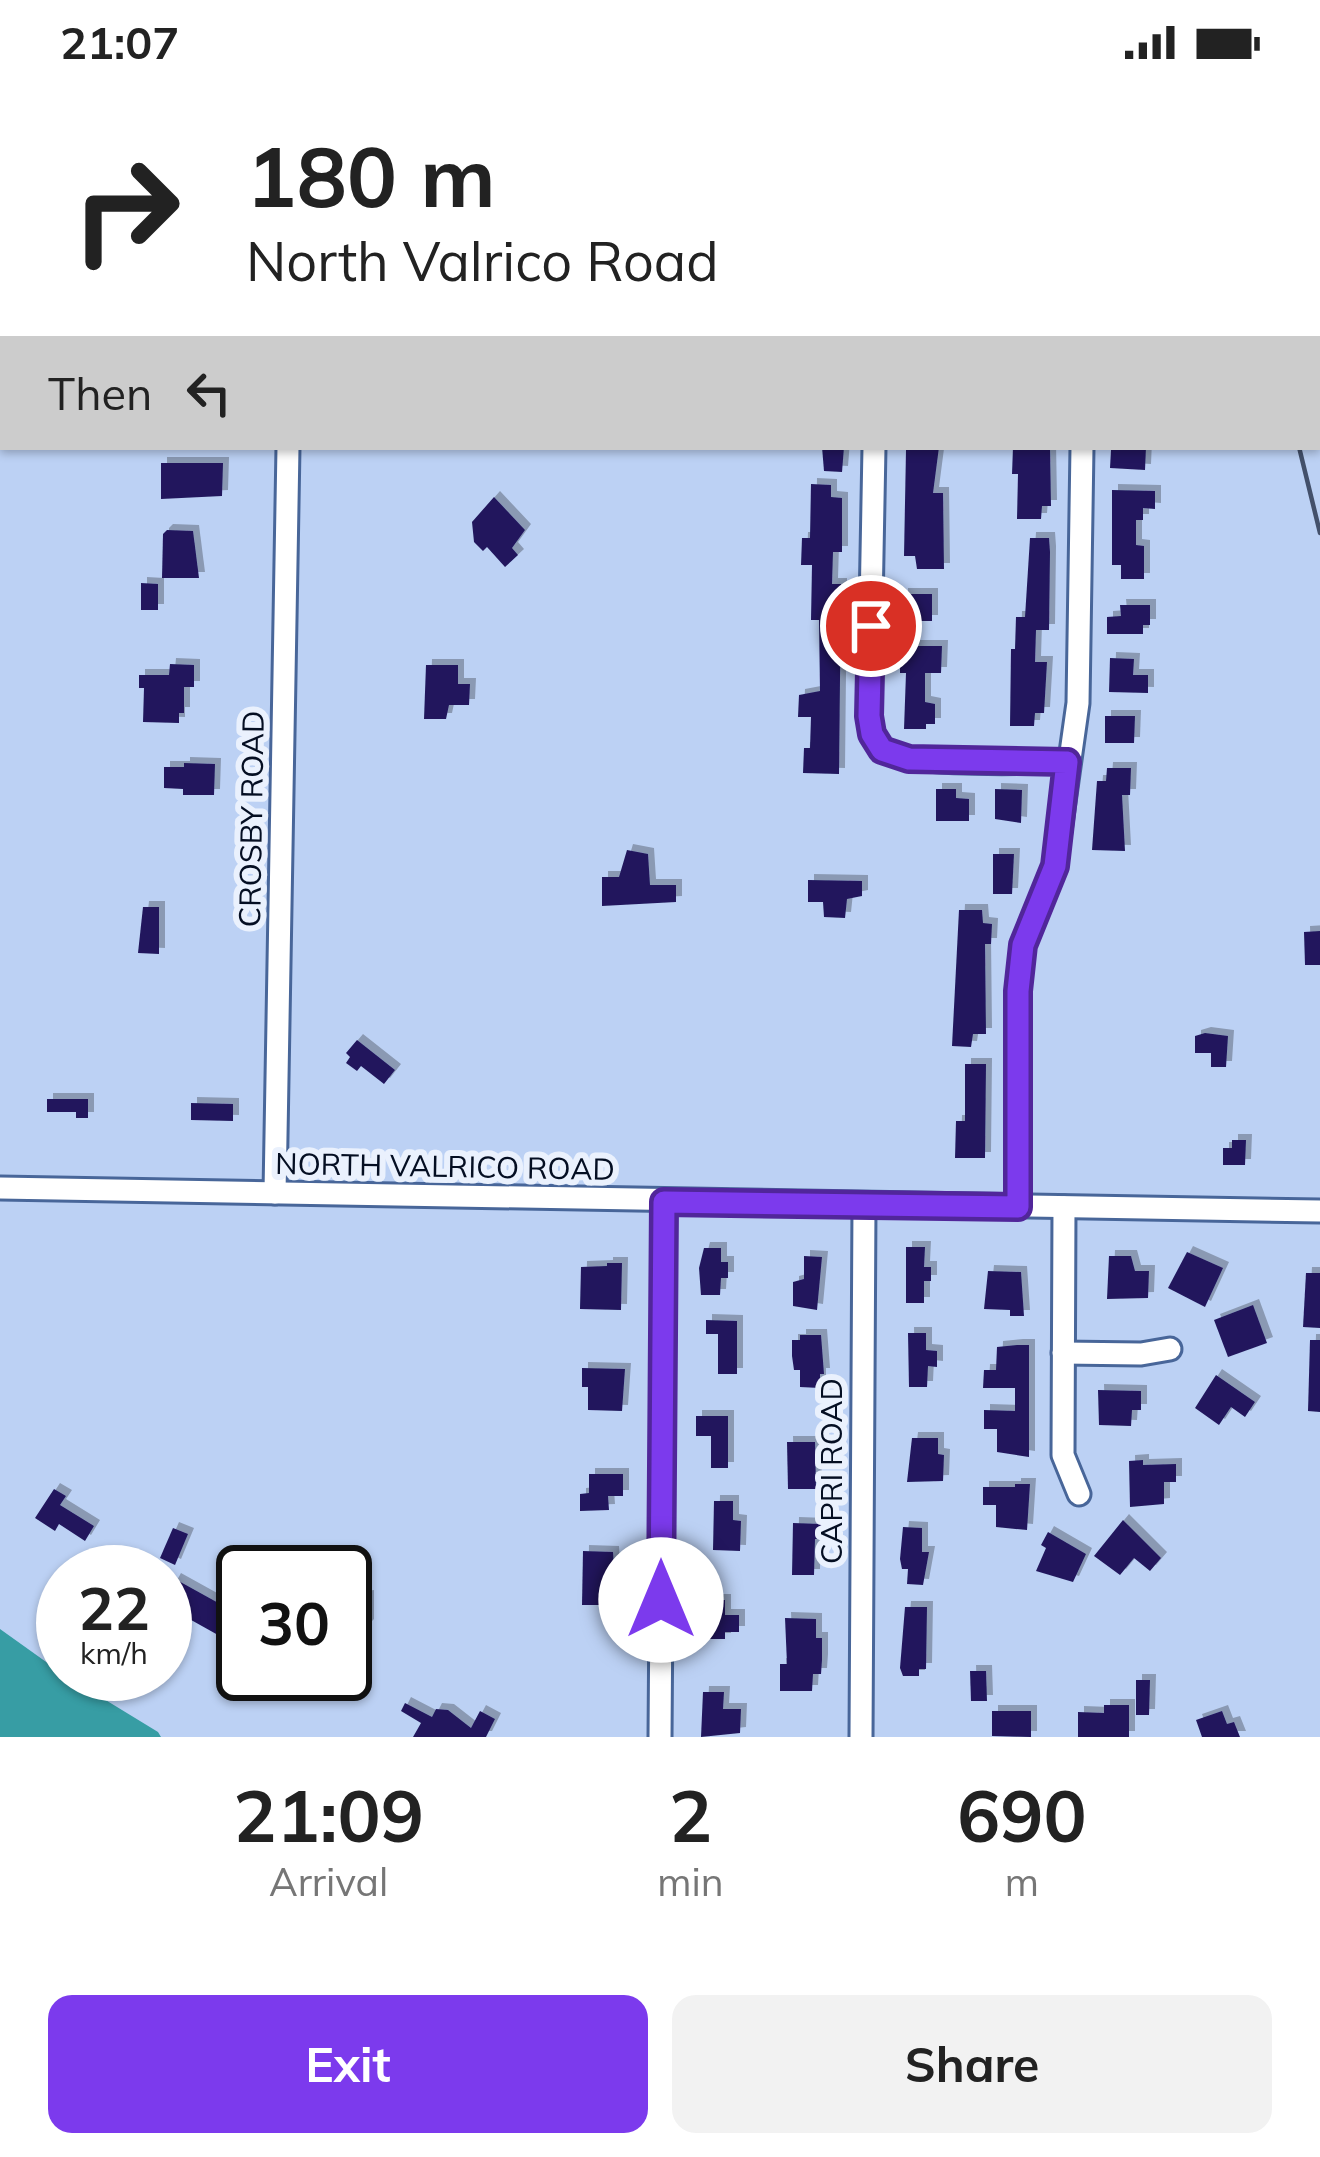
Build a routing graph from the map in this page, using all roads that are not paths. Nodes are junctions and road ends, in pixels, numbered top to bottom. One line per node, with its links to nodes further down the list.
1 (288, 450): 6 (street, CROSBY ROAD)
2 (874, 450): 4 (street)
3 (1082, 450): 4 (street)
4 (1067, 762): 9 (street)
5 (0, 1188): 6 (street, NORTH VALRICO ROAD)
6 (275, 1193): 7 (street, NORTH VALRICO ROAD)
7 (664, 1202): 8 (street, NORTH VALRICO ROAD); 15 (street)
8 (864, 1205): 9 (street, NORTH VALRICO ROAD); 16 (street, CAPRI ROAD)
9 (1018, 1207): 10 (street, NORTH VALRICO ROAD)
10 (1064, 1207): 11 (street, NORTH VALRICO ROAD); 13 (street)
11 (1320, 1211)
12 (1170, 1349): 13 (street)
13 (1063, 1353): 14 (street)
14 (1079, 1494)
15 (660, 1737)
16 (860, 1737)

